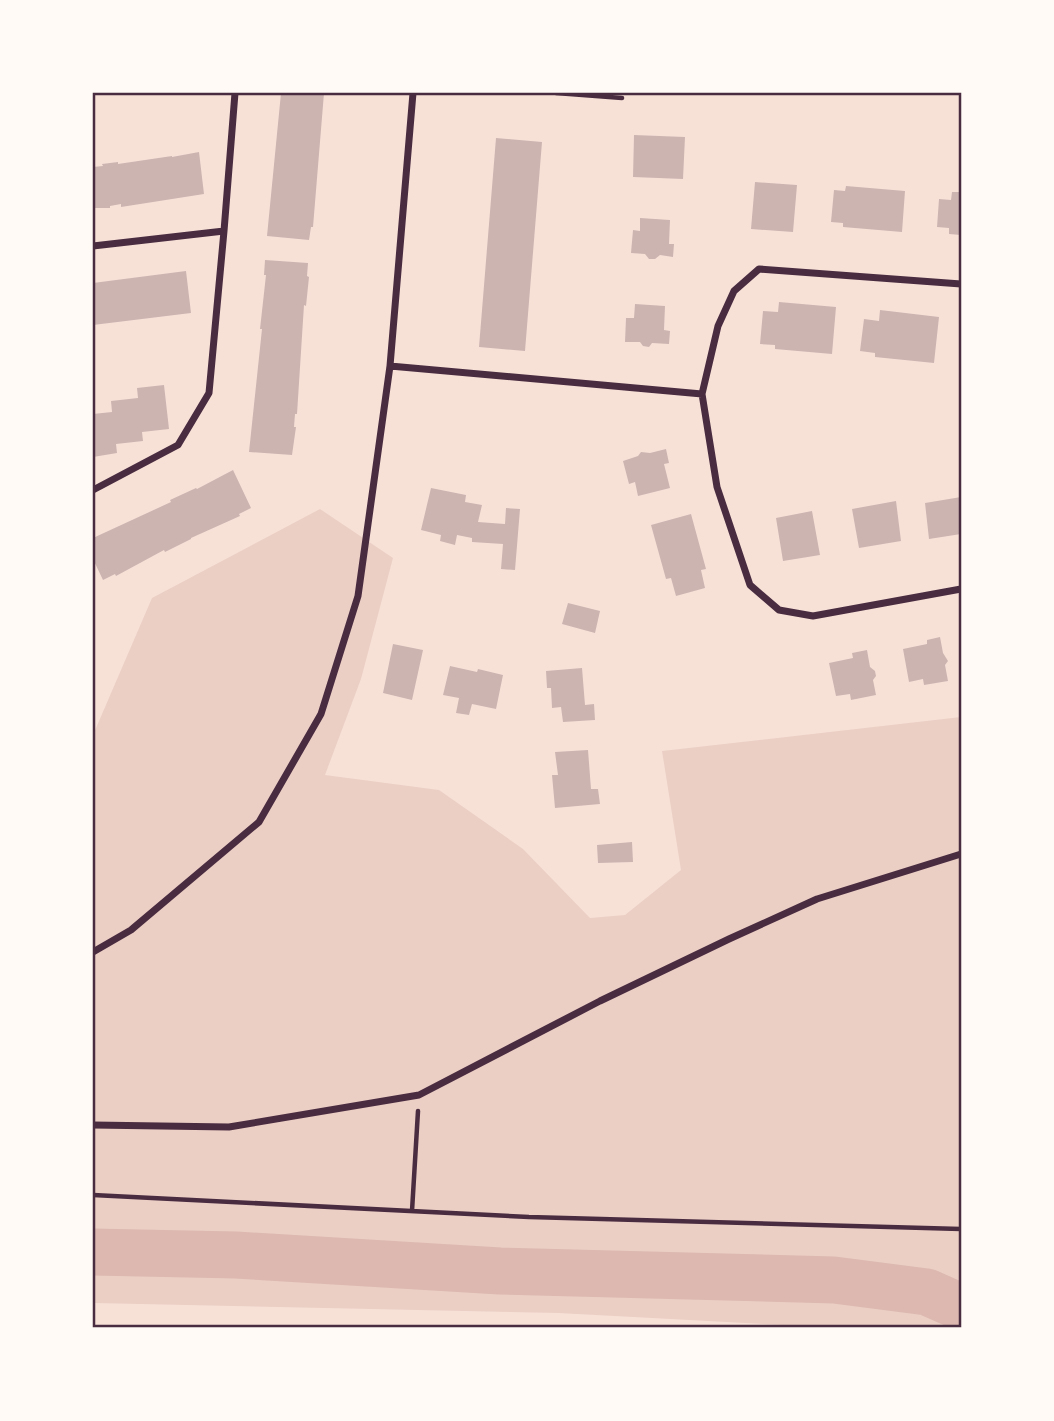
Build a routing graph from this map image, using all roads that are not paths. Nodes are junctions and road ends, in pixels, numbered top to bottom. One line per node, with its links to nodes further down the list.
1 (235, 93): 3 (street)
2 (413, 93): 6 (street)
3 (224, 231): 4 (street); 8 (street)
4 (93, 246)
5 (961, 284): 7 (street)
6 (390, 366): 7 (street); 11 (street)
7 (702, 394): 9 (street)
8 (93, 490)
9 (961, 589)
10 (961, 854): 12 (street)
11 (93, 952)
12 (93, 1125)

